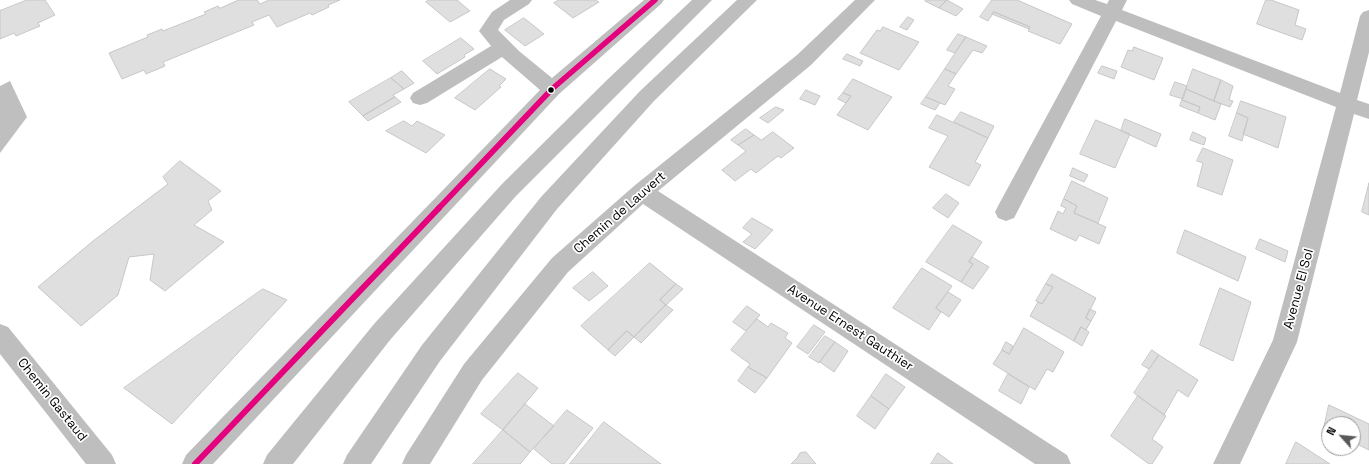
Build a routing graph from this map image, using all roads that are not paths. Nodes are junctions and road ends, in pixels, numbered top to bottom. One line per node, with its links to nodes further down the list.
1 (523, 0): 9 (main road)
2 (655, 0): 10 (main road)
3 (703, 0): 19 (main road)
4 (748, 0): 20 (main road)
5 (866, 0): 14 (main road, Chemin de Lauvert)
6 (1078, 0): 7 (main road)
7 (1114, 6): 12 (main road); 15 (main road)
8 (1369, 16): 12 (main road, Avenue El Sol)
9 (503, 47): 10 (main road); 11 (main road)
10 (552, 89): 18 (main road)
11 (420, 98)
12 (1347, 104): 13 (main road); 23 (main road, Avenue El Sol)
13 (1369, 112)
14 (642, 192): 21 (main road, Chemin de Lauvert); 22 (main road, Avenue Ernest Gauthier)
15 (1006, 212)
16 (0, 335): 17 (main road, Chemin Gastaud)
17 (103, 464)
18 (194, 464)
19 (276, 464)
20 (356, 464)
21 (416, 464)
22 (1058, 464)
23 (1226, 464)

